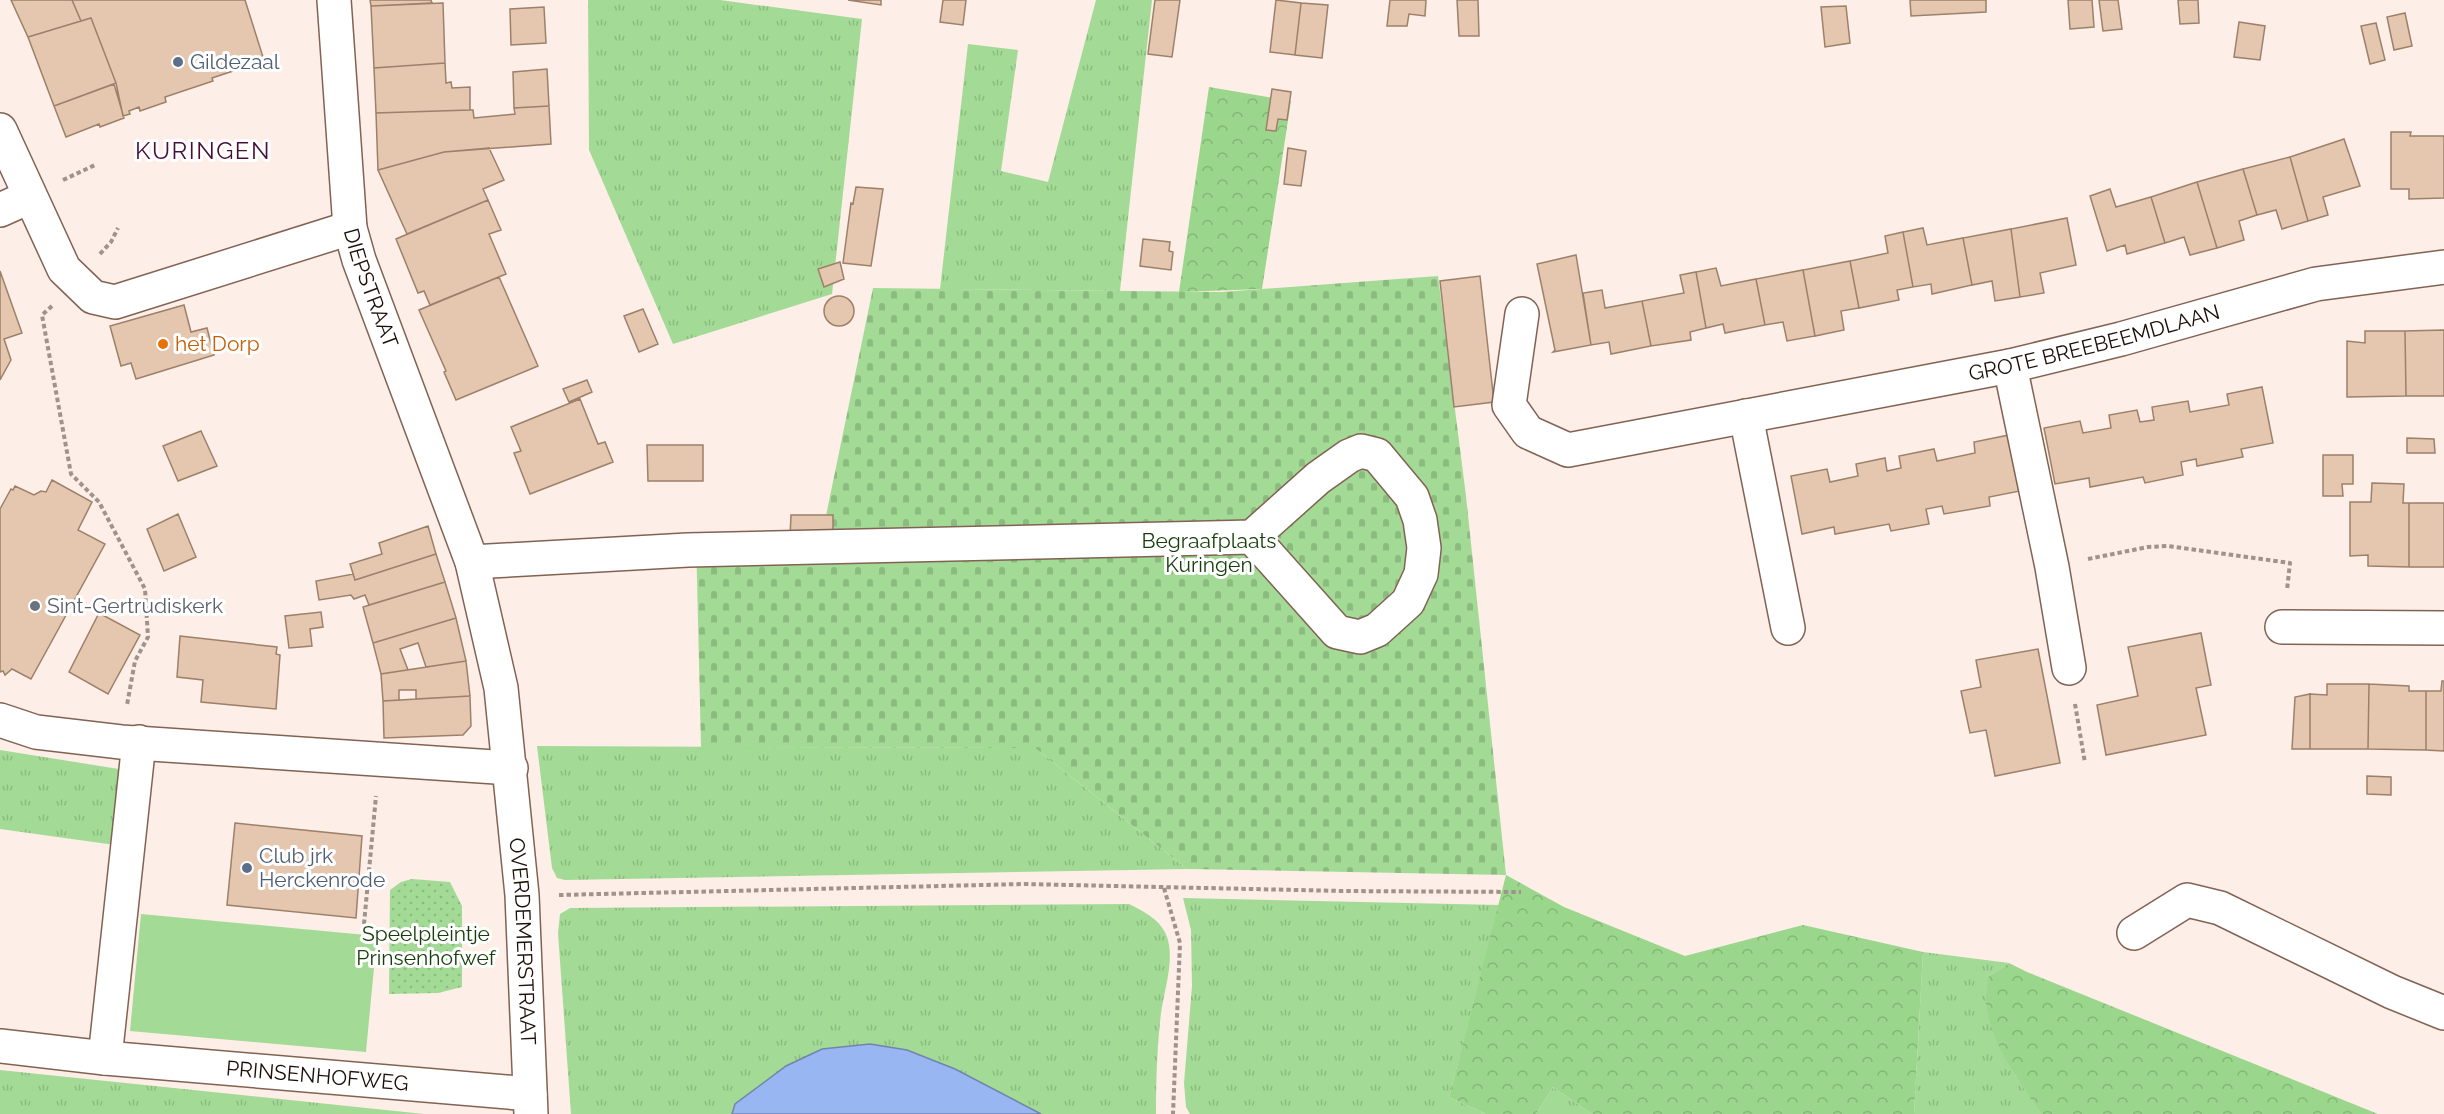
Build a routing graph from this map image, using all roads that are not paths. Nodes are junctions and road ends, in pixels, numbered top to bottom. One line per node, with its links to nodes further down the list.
1 (334, 0): 4 (street, DIEPSTRAAT)
2 (0, 130): 3 (street)
3 (14, 203): 4 (street)
4 (350, 228): 10 (street, DIEPSTRAAT)
5 (2444, 267): 7 (street, GROTE BREEBEEMDLAAN)
6 (1522, 314): 8 (street, GROTE BREEBEEMDLAAN)
7 (2010, 366): 8 (street, GROTE BREEBEEMDLAAN); 14 (street)
8 (1746, 416): 12 (street)
9 (1252, 537): 9 (street); 10 (street)
10 (472, 562): 17 (street, DIEPSTRAAT)
11 (2282, 627): 13 (street)
12 (1788, 628)
13 (2444, 628)
14 (2069, 668)
15 (0, 720): 16 (street)
16 (130, 742): 17 (street); 21 (street)
17 (511, 768): 22 (street, OVERDEMERSTRAAT)
18 (2134, 933): 19 (street)
19 (2444, 1013)
20 (0, 1046): 21 (street, PRINSENHOFWEG)
21 (105, 1058): 22 (street, PRINSENHOFWEG)
22 (530, 1104)

